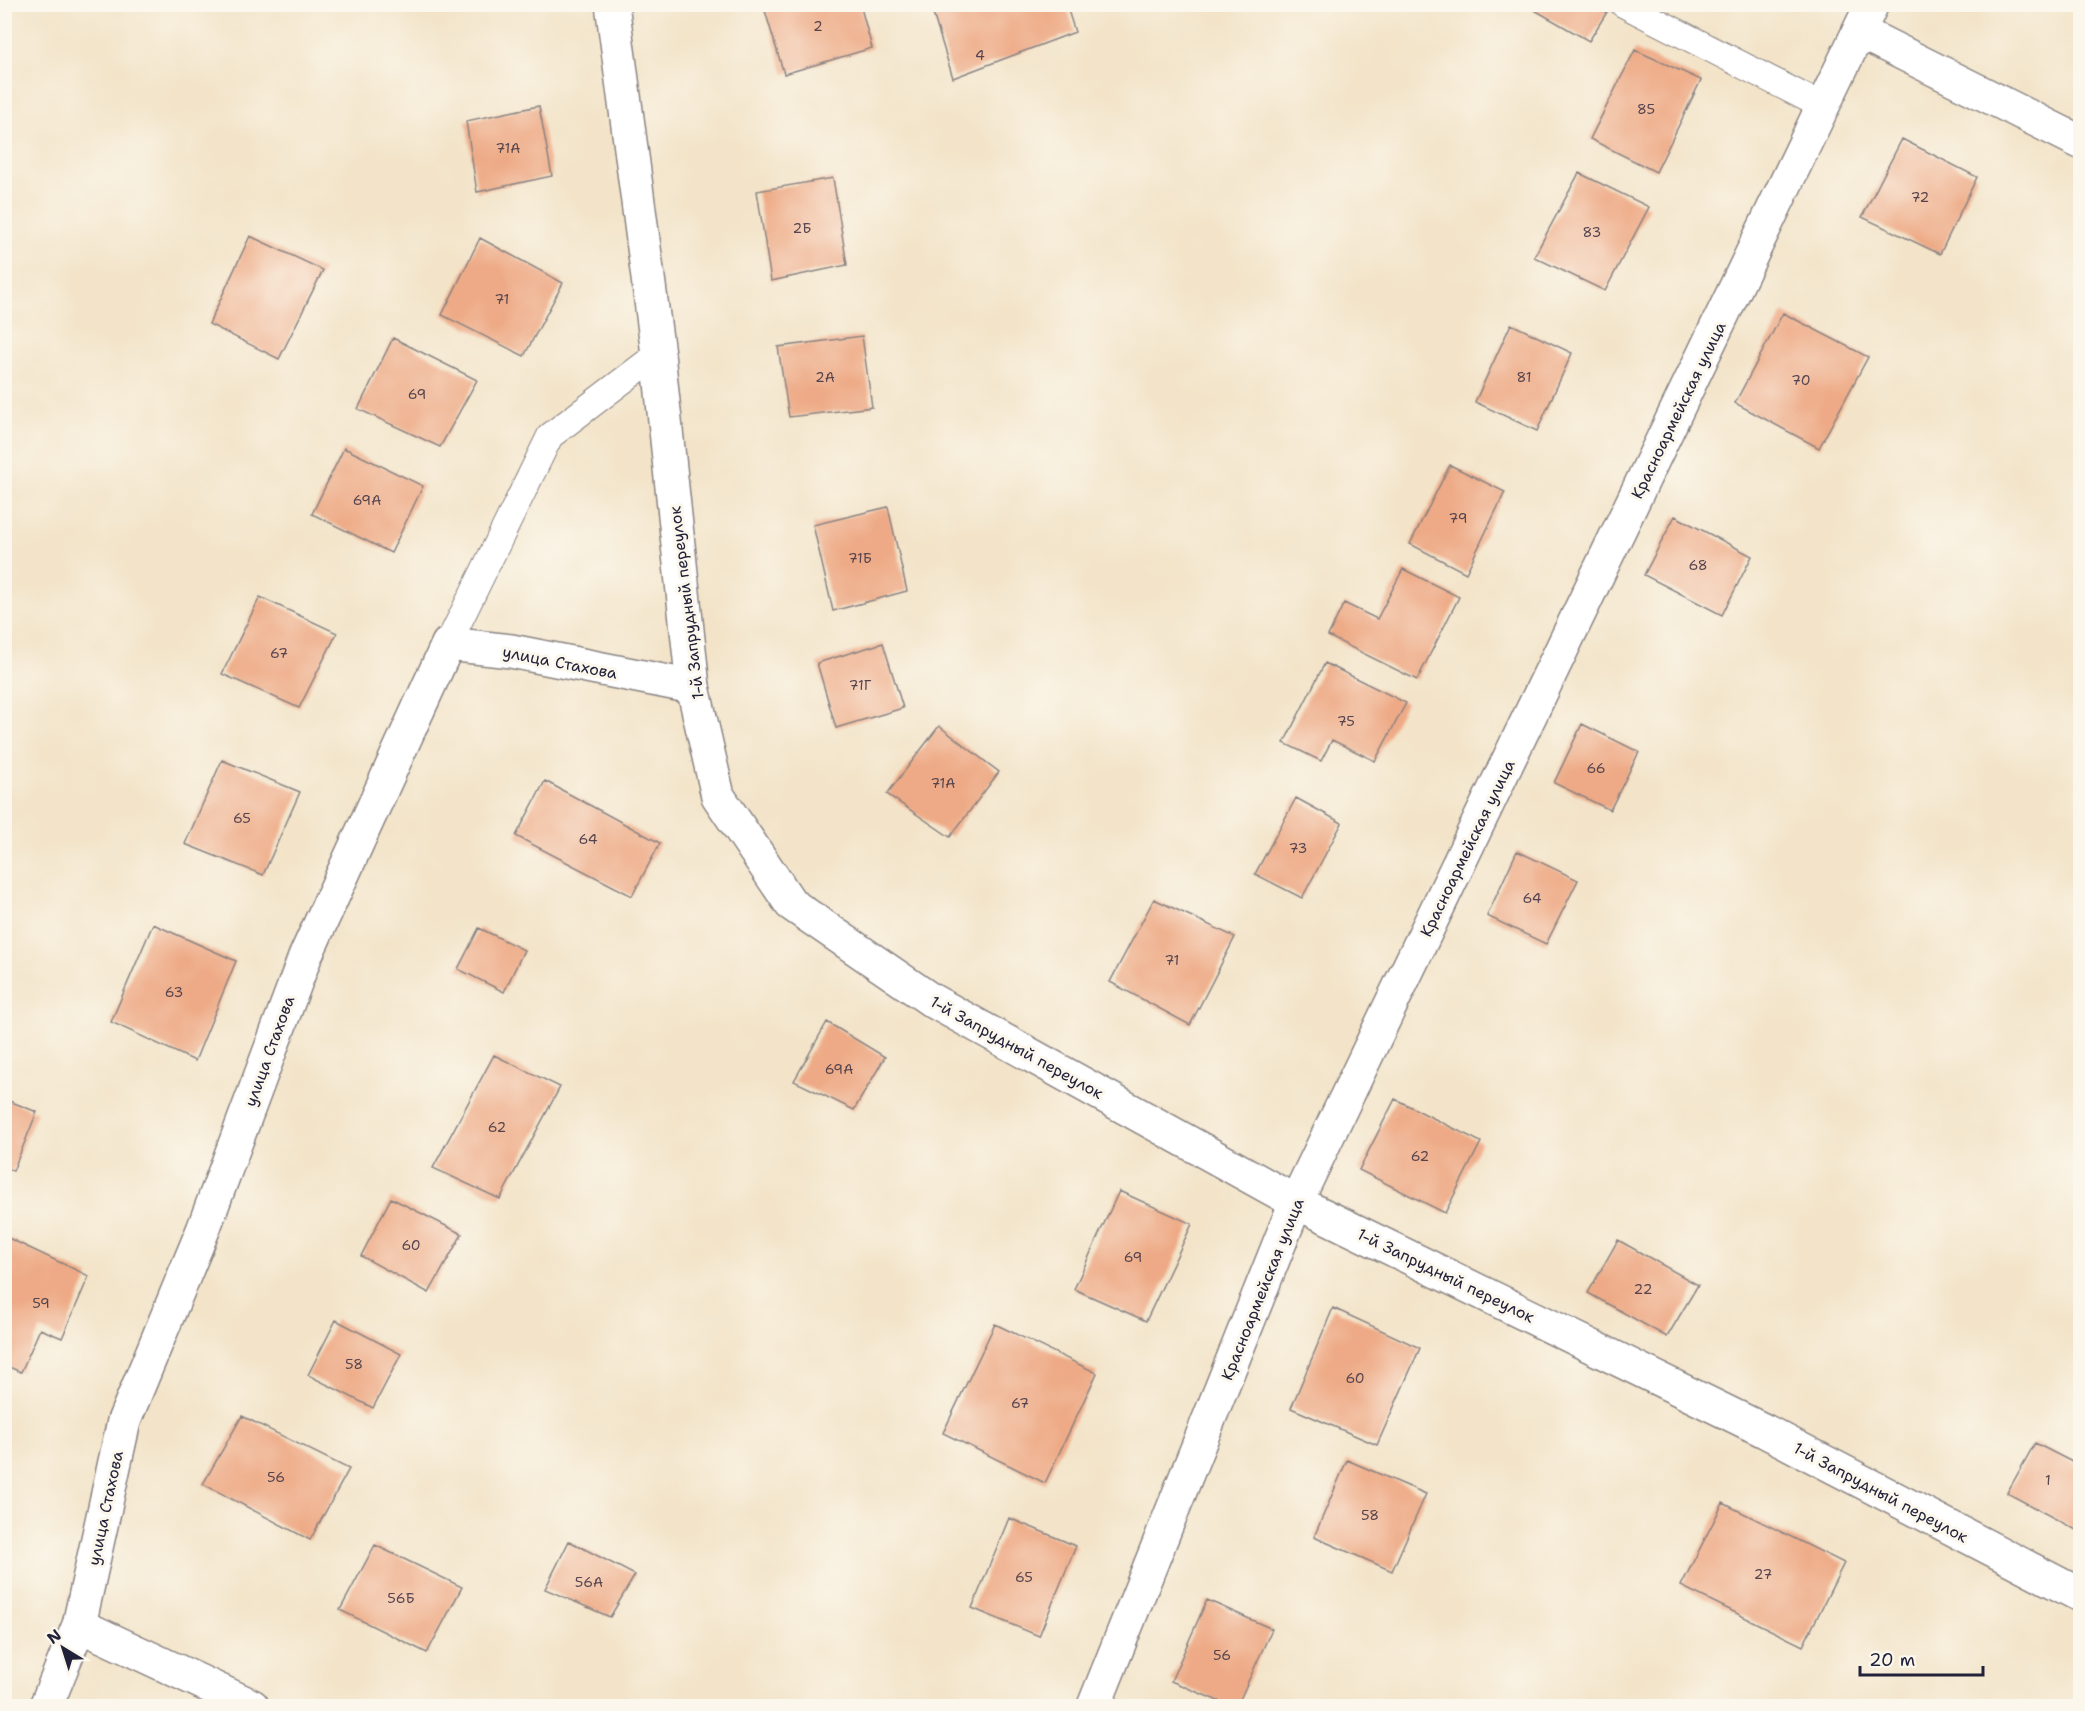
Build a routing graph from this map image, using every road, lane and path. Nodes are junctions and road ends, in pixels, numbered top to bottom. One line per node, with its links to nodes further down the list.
1 (612, 4): 6 (street, 1-й Запрудный переулок)
2 (1623, 4): 4 (lane)
3 (1866, 18): 4 (street, Красноармейская улица); 5 (street)
4 (1824, 106): 9 (street, Красноармейская улица)
5 (2080, 142)
6 (658, 354): 7 (lane); 8 (street, 1-й Запрудный переулок)
7 (448, 644): 8 (street, улица Стахова); 11 (street, улица Стахова)
8 (693, 687): 9 (street, 1-й Запрудный переулок)
9 (1296, 1202): 10 (street, 1-й Запрудный переулок); 14 (street, Красноармейская улица)
10 (2080, 1595)
11 (79, 1625): 12 (street, улица Стахова); 13 (street)
12 (46, 1707)
13 (252, 1707)
14 (1094, 1707)

